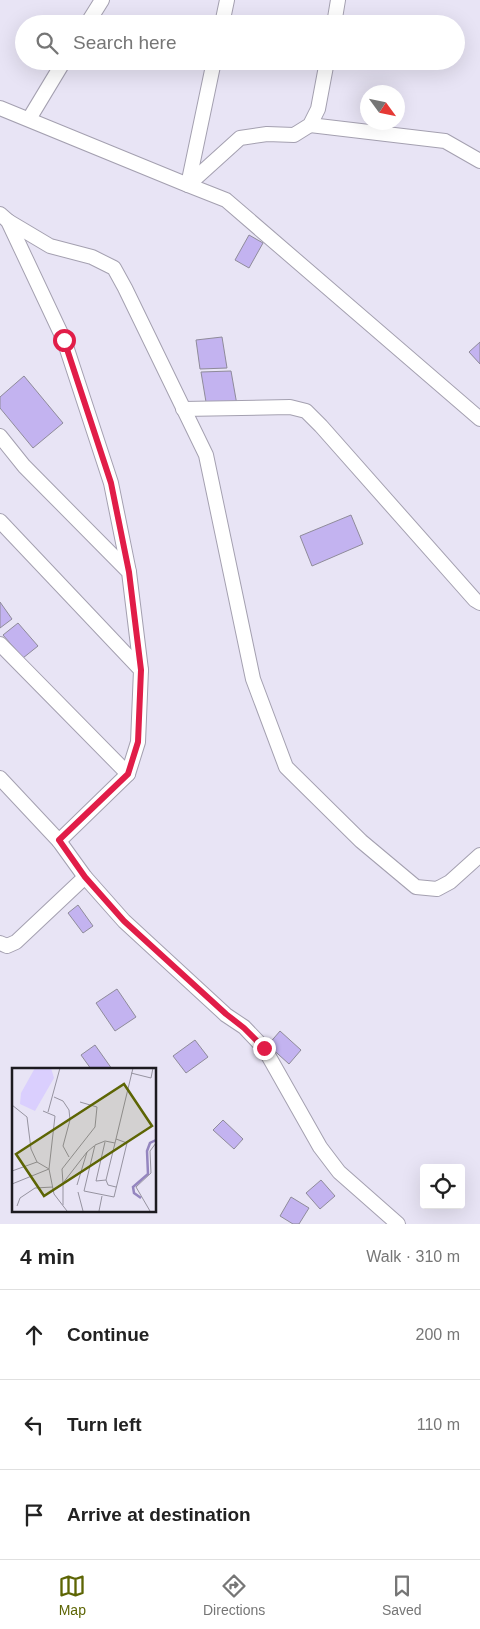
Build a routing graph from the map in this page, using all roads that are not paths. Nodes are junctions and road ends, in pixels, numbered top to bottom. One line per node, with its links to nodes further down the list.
1 (102, 0): 4 (street)
2 (227, 0): 5 (street)
3 (338, 0): 6 (street)
4 (93, 15)
5 (224, 15)
6 (336, 15)
7 (59, 70): 11 (street)
8 (212, 70): 14 (street)
9 (325, 70): 12 (street)
10 (0, 108): 11 (street)
11 (29, 119): 14 (street)
12 (310, 125): 13 (street); 14 (street)
13 (480, 161)
14 (188, 185): 17 (street)
15 (4, 217): 16 (street); 20 (street)
16 (183, 409): 21 (street); 27 (street)
17 (480, 419)
18 (0, 436): 20 (street)
19 (0, 521): 23 (street)
20 (129, 572): 23 (street)
21 (480, 603)
22 (0, 644): 24 (street)
23 (141, 670): 24 (street)
24 (128, 774): 26 (street)
25 (0, 778): 26 (street)
26 (59, 840): 28 (street)
27 (480, 855)
28 (85, 877): 29 (street); 30 (street)
29 (0, 943)
30 (398, 1224)

